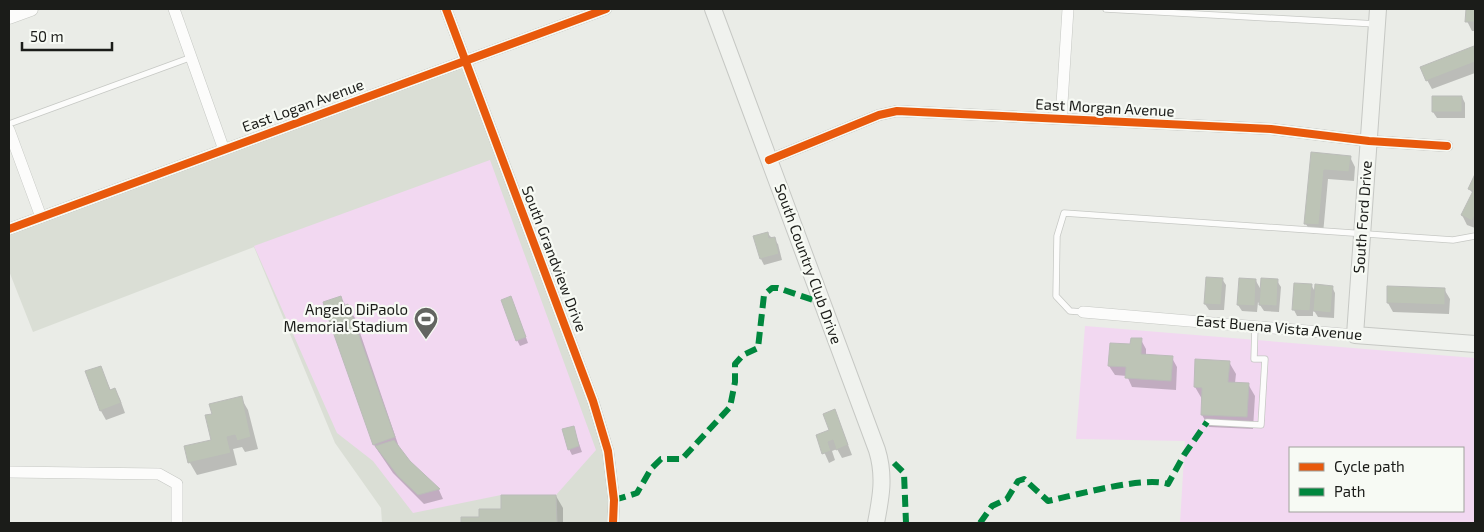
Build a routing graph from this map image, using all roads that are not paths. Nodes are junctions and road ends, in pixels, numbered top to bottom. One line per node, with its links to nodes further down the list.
1 (31, 9): 9 (street)
2 (174, 9): 10 (street)
3 (446, 9): 11 (street, South Grandview Drive)
4 (606, 9): 11 (street, East Logan Avenue)
5 (713, 9): 18 (main road, South Country Club Drive)
6 (1068, 9): 12 (street)
7 (1106, 9): 8 (lane)
8 (1377, 16): 15 (main road, South Ford Drive)
9 (9, 17)
10 (192, 57): 13 (lane); 17 (street)
11 (464, 61): 17 (street, East Logan Avenue); 30 (street, South Grandview Drive)
12 (1060, 120): 15 (street, East Morgan Avenue); 18 (street, East Morgan Avenue)
13 (9, 124)
14 (9, 130): 19 (street)
15 (1369, 141): 16 (street, East Morgan Avenue); 21 (main road, South Ford Drive)
16 (1447, 146)
17 (224, 150): 19 (street, East Logan Avenue)
18 (769, 160): 31 (main road, South Country Club Drive)
19 (41, 217): 20 (street, East Logan Avenue)
20 (9, 229)
21 (1362, 233): 22 (lane); 23 (lane); 25 (main road, South Ford Drive)
22 (1475, 236)
23 (1084, 312): 24 (street, East Buena Vista Avenue)
24 (1255, 326): 25 (street, East Buena Vista Avenue); 27 (lane)
25 (1355, 334): 26 (main road, East Buena Vista Avenue)
26 (1475, 344)
27 (1207, 422)
28 (9, 472): 29 (street)
29 (177, 523)
30 (613, 523)
31 (876, 523)

